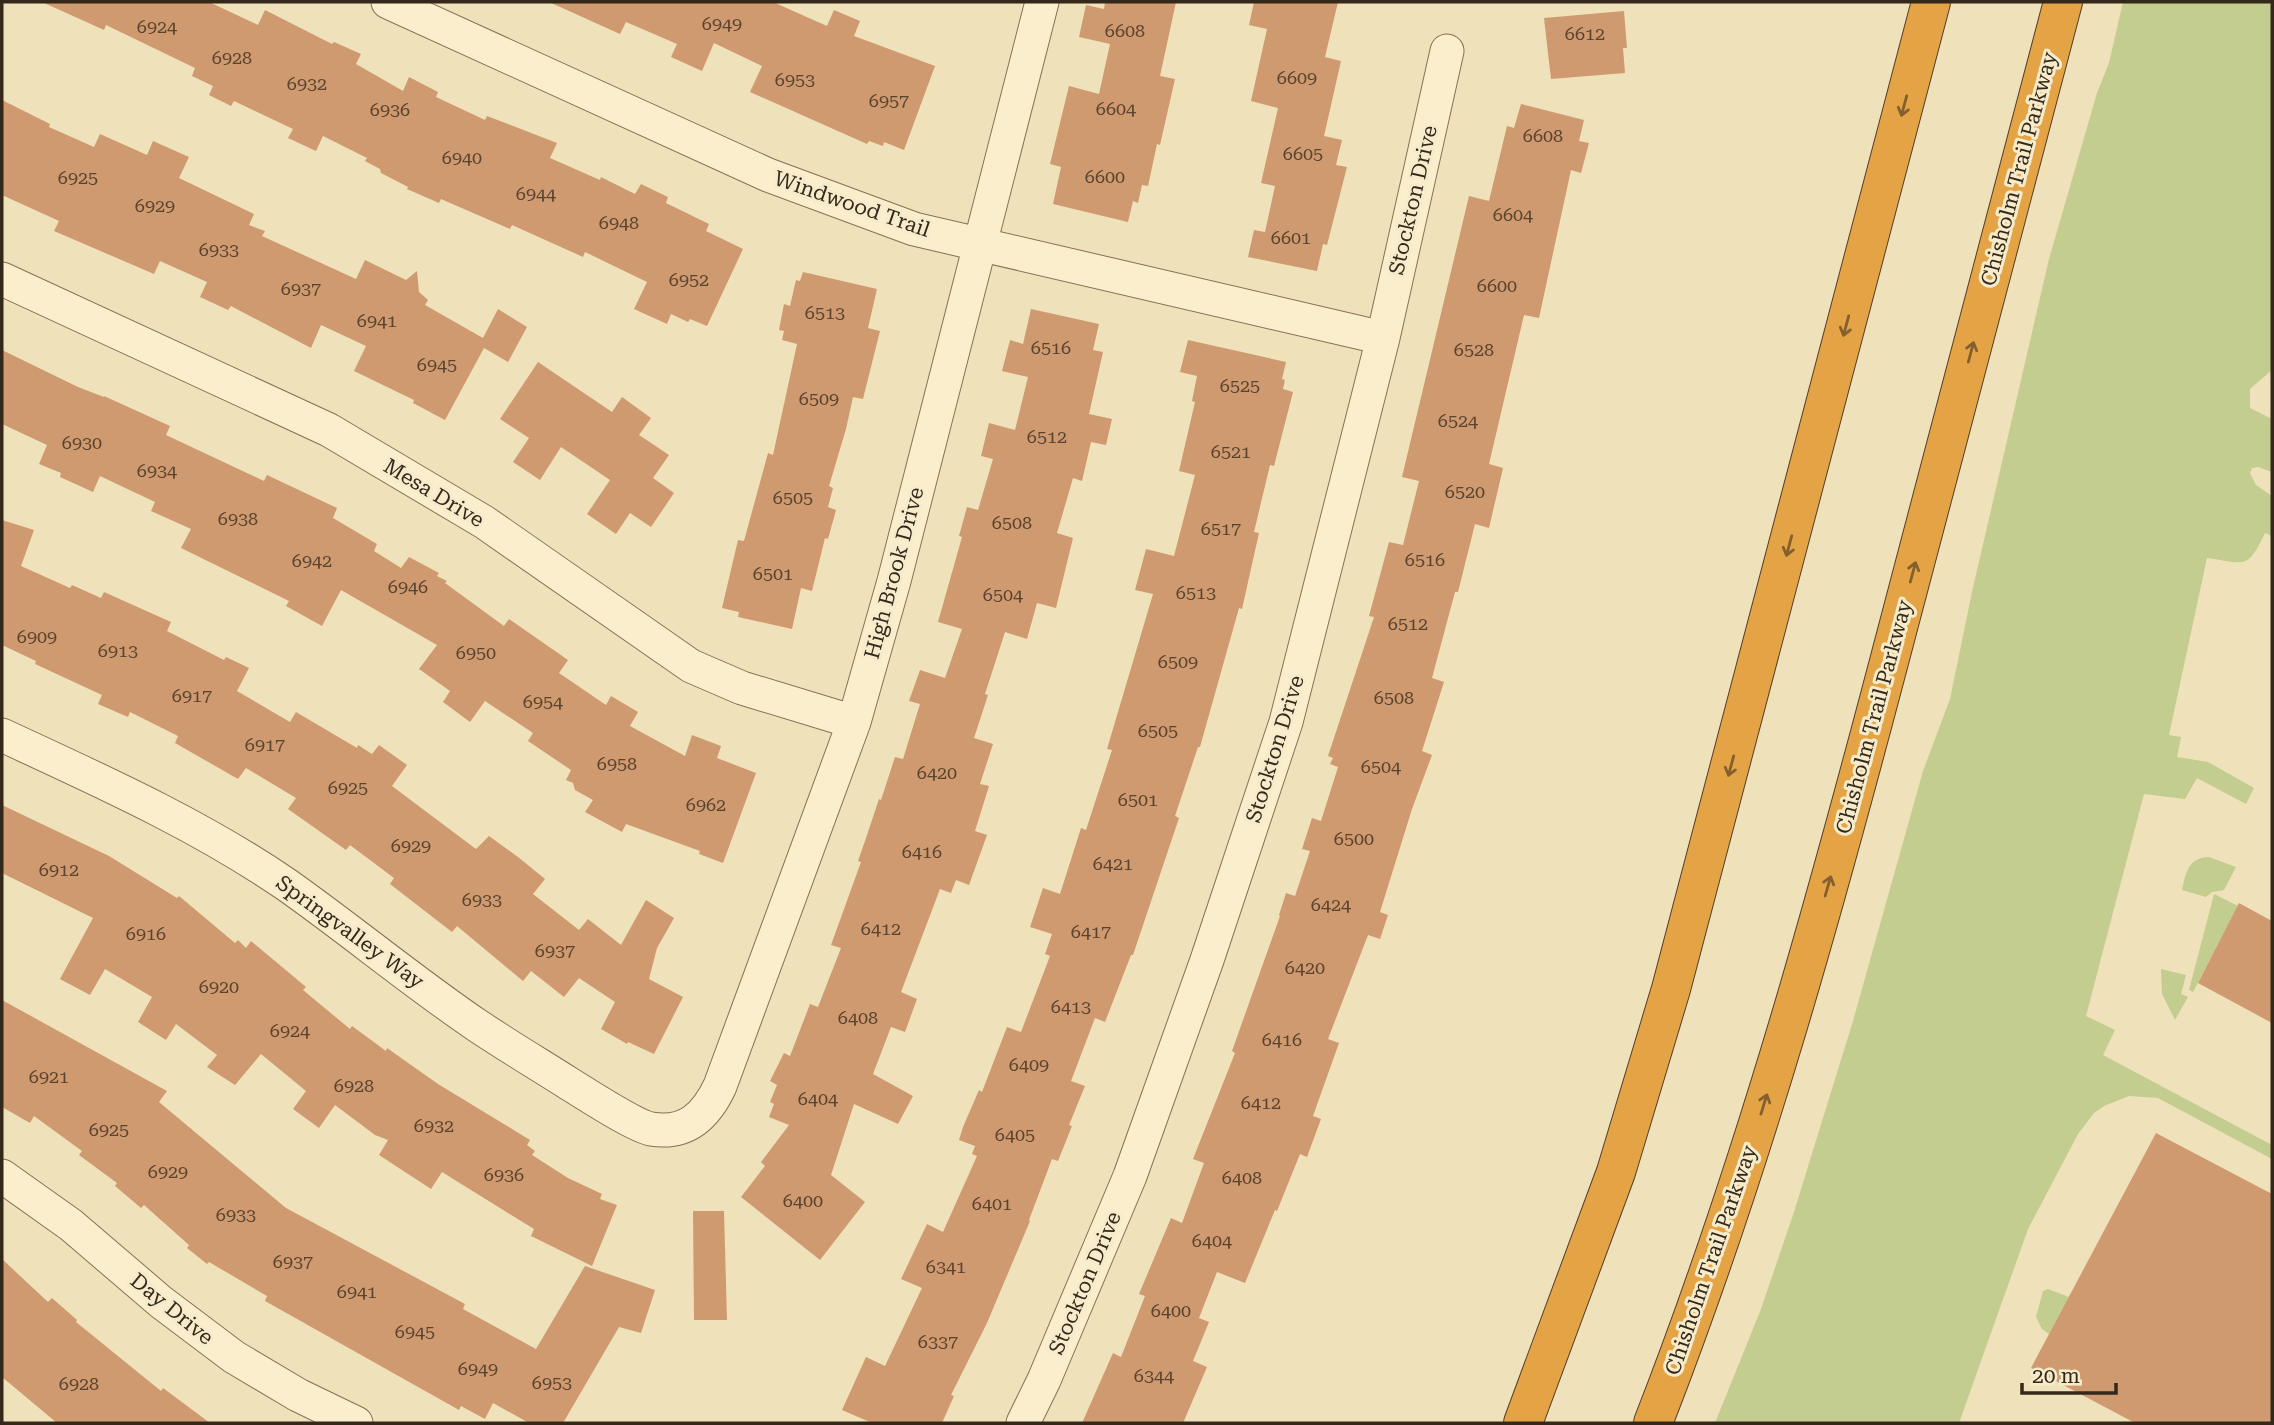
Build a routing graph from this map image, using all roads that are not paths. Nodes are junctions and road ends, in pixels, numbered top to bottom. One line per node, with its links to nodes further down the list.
1 (388, 2): 6 (street, Windwood Trail)
2 (1042, 2): 6 (street, High Brook Drive)
3 (1931, 2): 15 (highway, one-way to 15)
4 (2063, 2): 16 (highway, Chisholm Trail Parkway, one-way to 4)
5 (1447, 51): 8 (street, Stockton Drive)
6 (979, 244): 8 (street, Windwood Trail); 9 (street, High Brook Drive)
7 (2, 279): 9 (street, Mesa Drive)
8 (1383, 338): 14 (street, Stockton Drive)
9 (854, 722): 11 (street, High Brook Drive)
10 (2, 735): 11 (street, Springvalley Way)
11 (691, 1123)
12 (2, 1176): 13 (street, Day Drive)
13 (356, 1423)
14 (1023, 1423)
15 (1523, 1423)
16 (1653, 1423)

